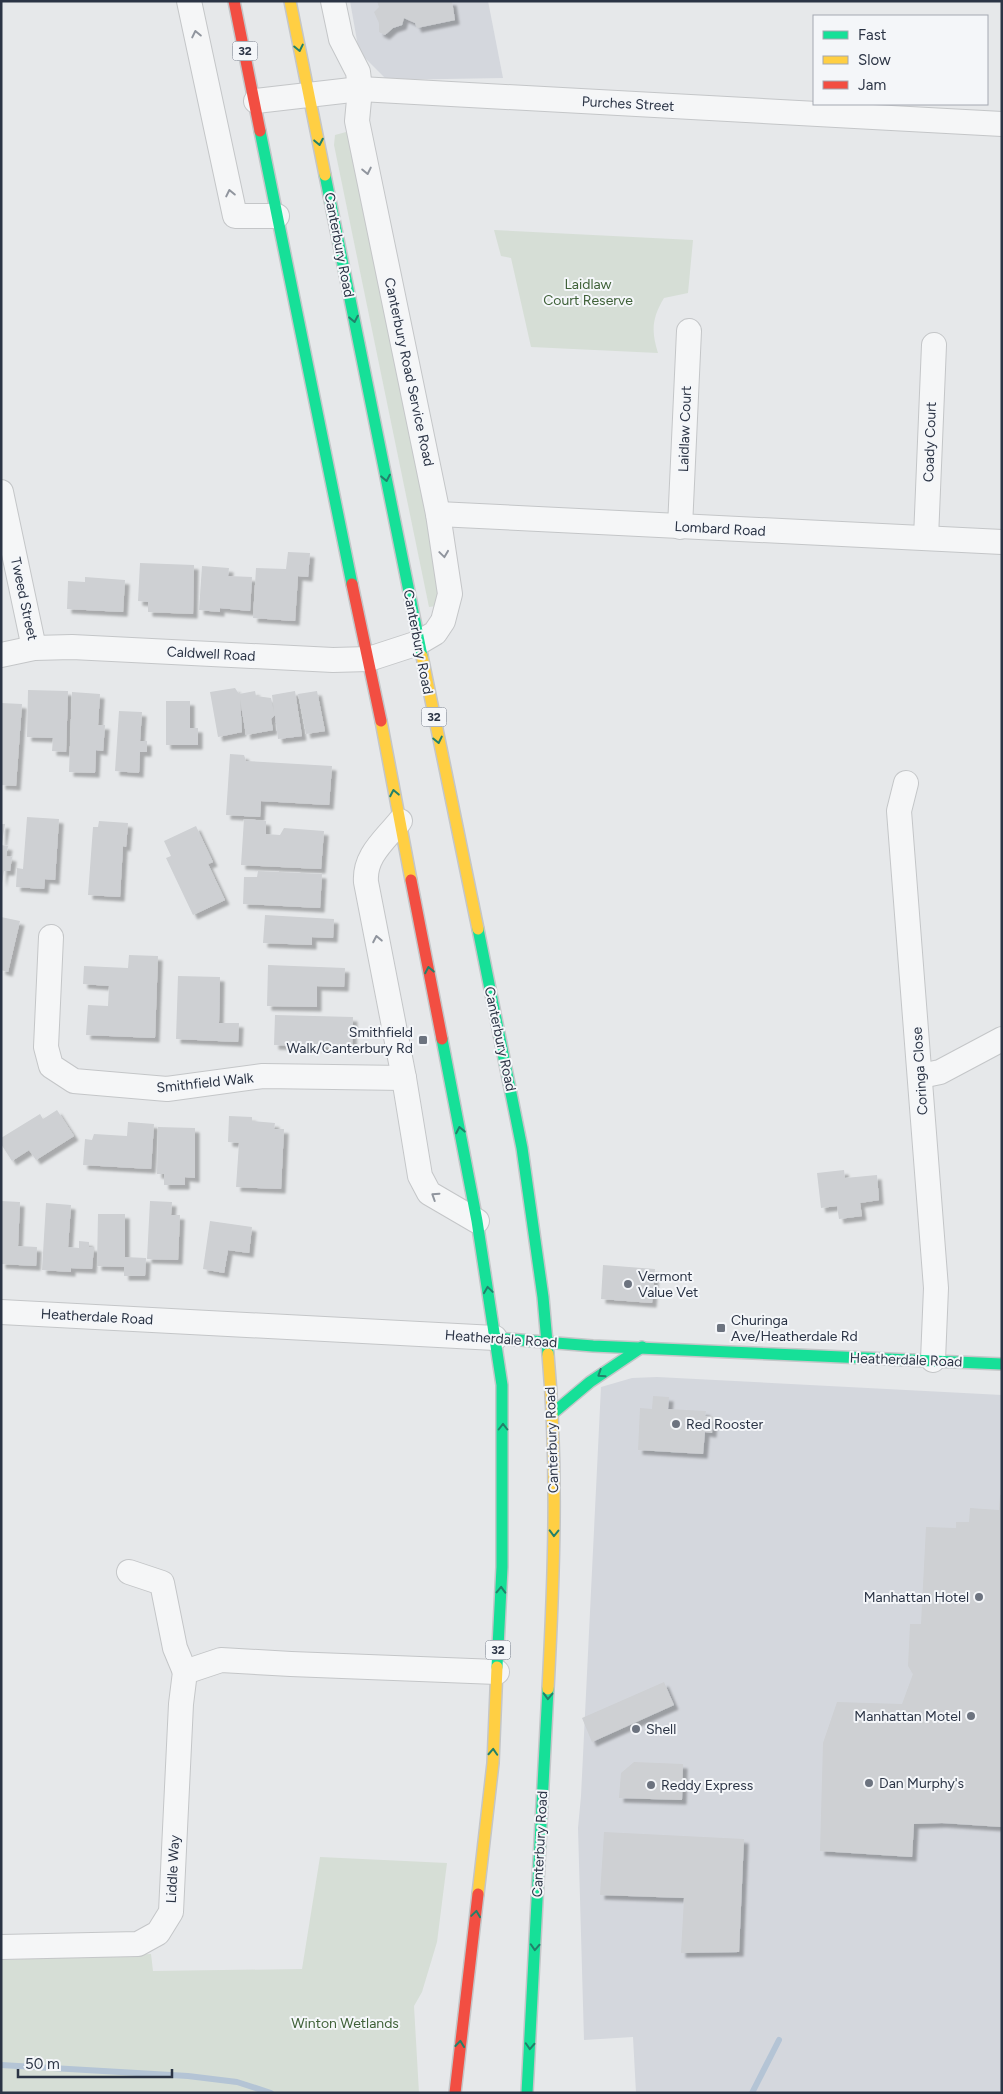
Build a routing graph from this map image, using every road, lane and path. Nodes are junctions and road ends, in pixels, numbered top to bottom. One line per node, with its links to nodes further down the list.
1 (189, 1): 9 (street, one-way to 1)
2 (234, 1): 7 (main road, 32)
3 (290, 1): 6 (main road, Canterbury Road / 32, one-way to 6)
4 (333, 1): 5 (street)
5 (360, 89): 6 (street, Purches Street); 8 (street, Purches Street); 13 (street, Canterbury Road Service Road, one-way to 13)
6 (309, 94): 7 (street, Purches Street); 17 (main road, Canterbury Road / 32, one-way to 17)
7 (256, 101): 9 (main road, 32)
8 (1002, 124)
9 (277, 216): 20 (main road, 32)
10 (689, 331): 14 (street, Laidlaw Court)
11 (934, 345): 15 (street, Coady Court)
12 (1, 492): 18 (street, Tweed Street)
13 (438, 514): 14 (street, Lombard Road); 17 (street, Canterbury Road Service Road, one-way to 17)
14 (680, 527): 15 (street, Lombard Road)
15 (926, 538): 16 (street, Lombard Road)
16 (1002, 542)
17 (418, 643): 20 (street, Caldwell Road); 30 (main road, Canterbury Road / 32, one-way to 30)
18 (34, 648): 19 (street, Caldwell Road); 20 (street, Caldwell Road)
19 (1, 655)
20 (369, 659): 22 (main road, 32, one-way to 20)
21 (906, 783): 25 (street, Coringa Close)
22 (400, 821): 26 (street, one-way to 22); 27 (main road, 32, one-way to 22)
23 (51, 937): 26 (street, Smithfield Walk)
24 (1002, 1038): 25 (street)
25 (921, 1076): 32 (street, Coringa Close)
26 (404, 1078): 27 (street, one-way to 26)
27 (477, 1221): 29 (main road, 32, one-way to 27)
28 (1, 1312): 29 (street, Heatherdale Road)
29 (495, 1338): 30 (main road, Heatherdale Road); 37 (main road, 32, one-way to 29)
30 (547, 1342): 31 (main road, Heatherdale Road); 34 (main road, Canterbury Road / 32)
31 (642, 1347): 32 (main road, Heatherdale Road); 34 (main road, one-way to 34)
32 (933, 1360): 33 (main road, Heatherdale Road)
33 (1002, 1364)
34 (553, 1413): 40 (main road, Canterbury Road / 32, one-way to 40)
35 (129, 1572): 36 (street, Liddle Way)
36 (185, 1672): 37 (street); 38 (street, Liddle Way)
37 (497, 1672): 39 (main road, 32, one-way to 37)
38 (1, 1947)
39 (455, 2093)
40 (527, 2093)

